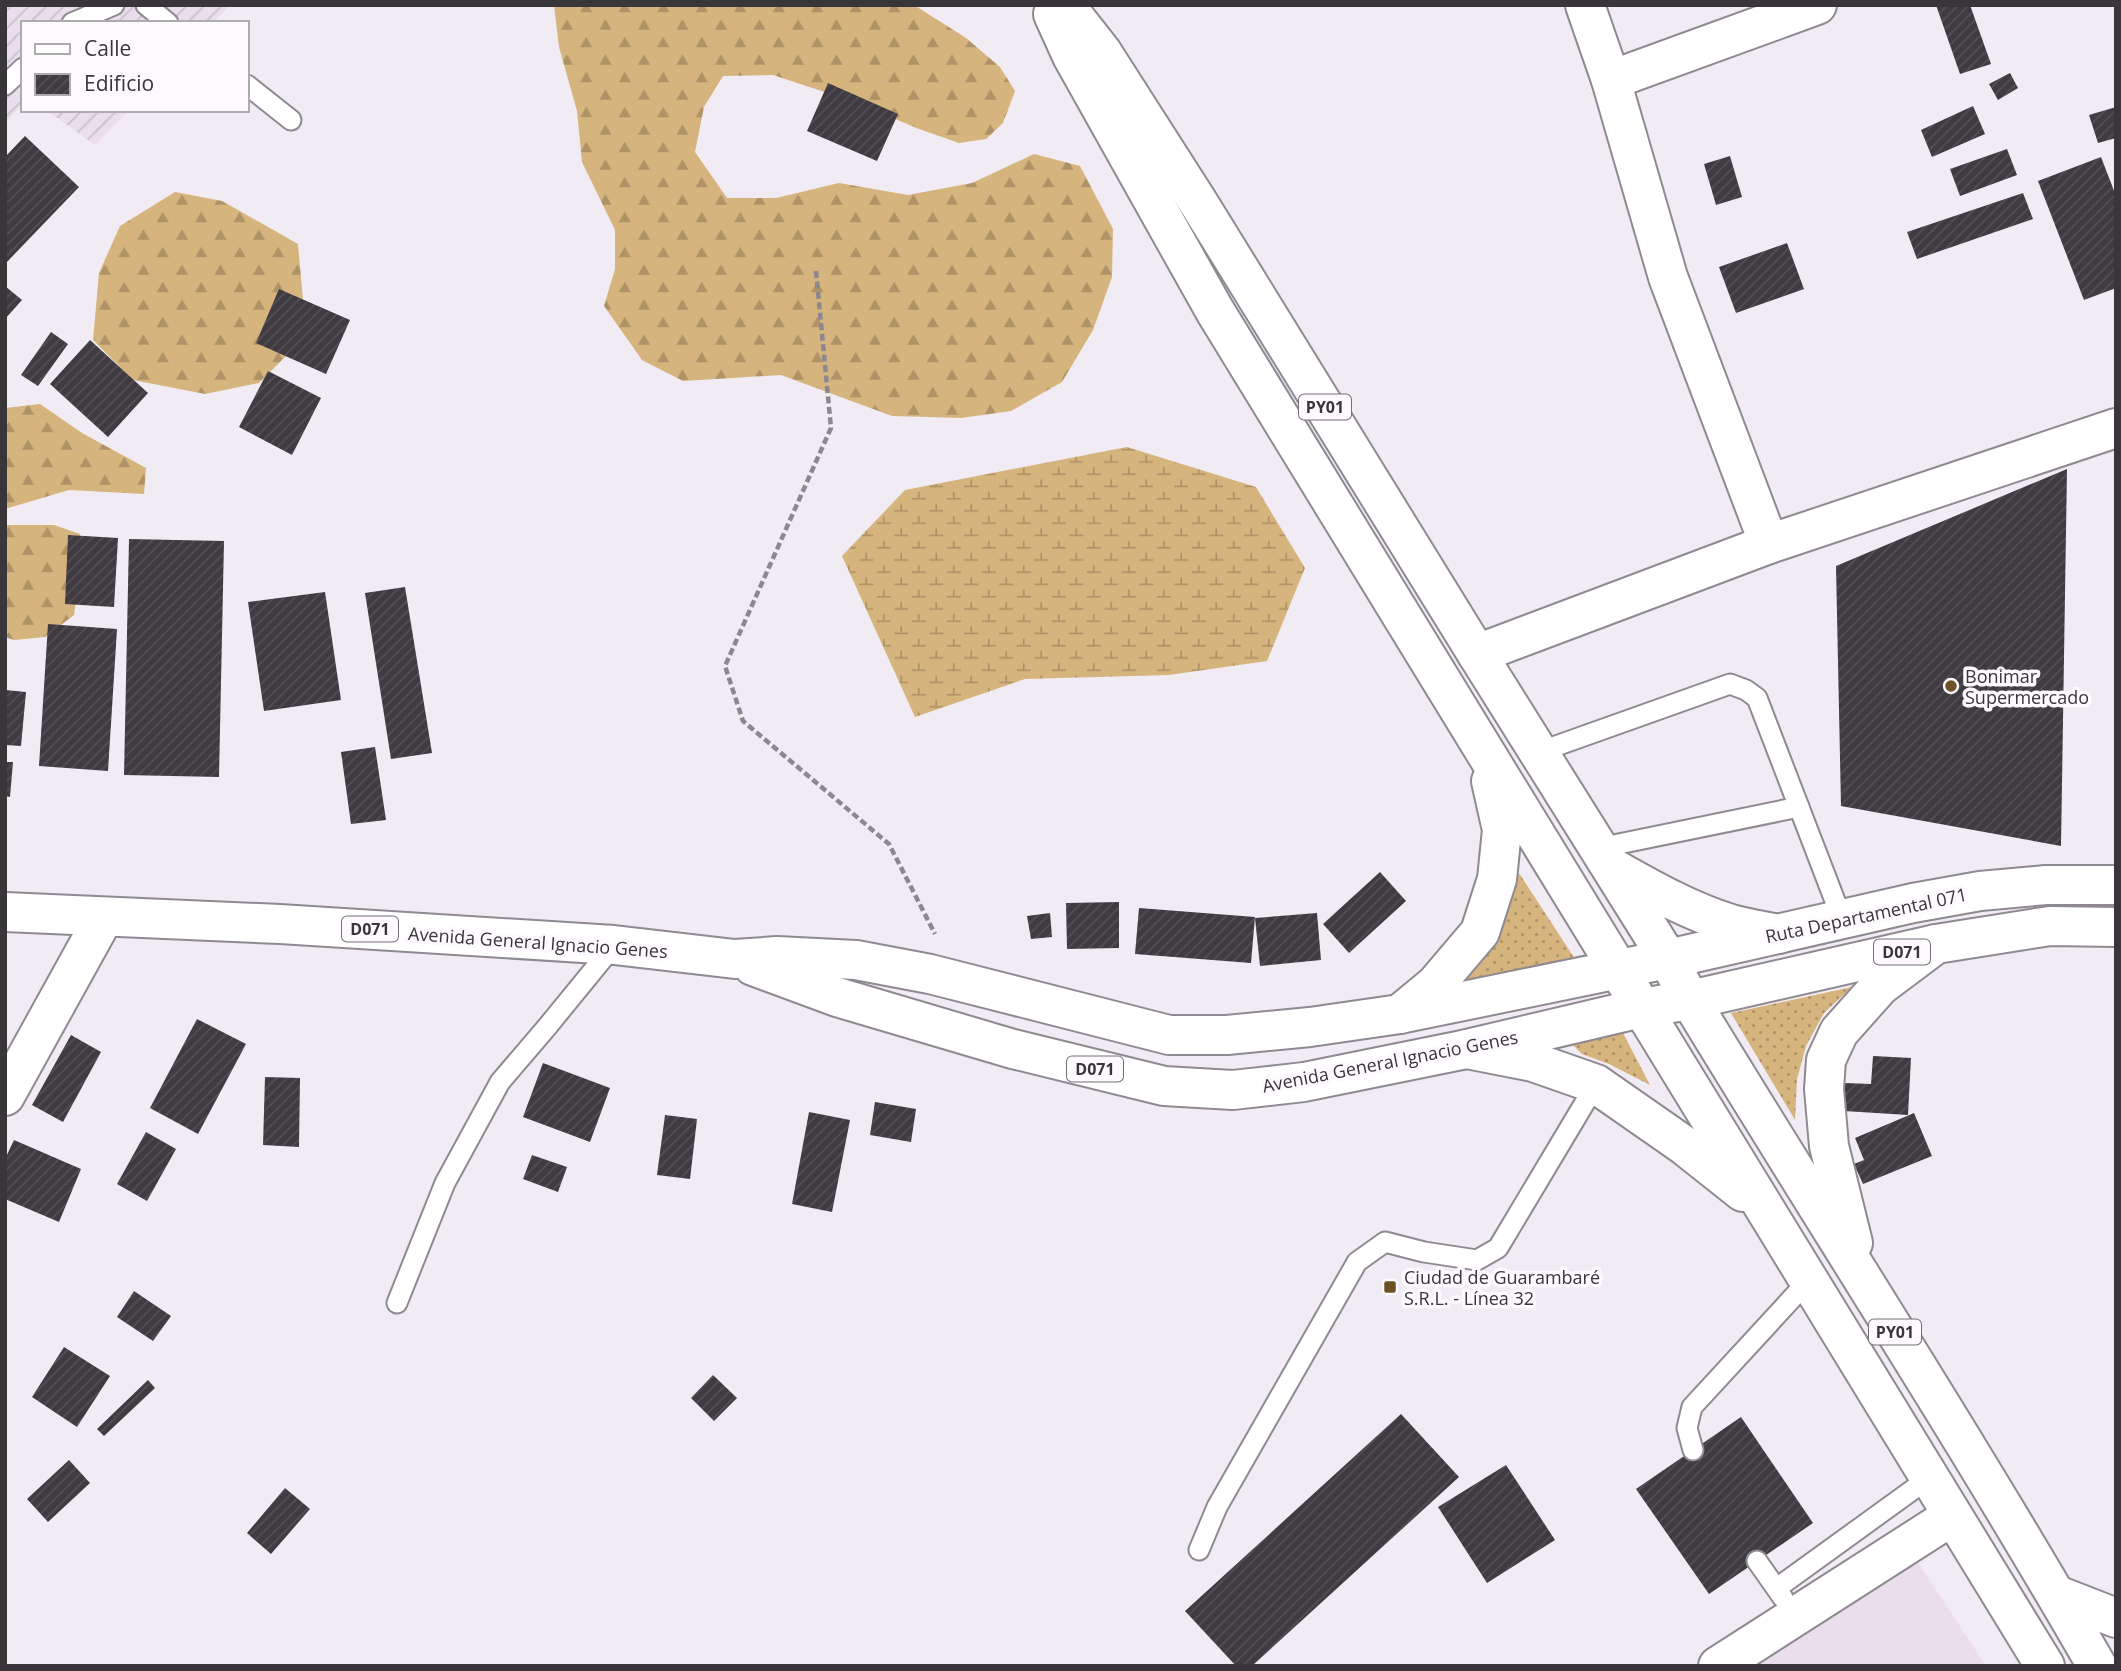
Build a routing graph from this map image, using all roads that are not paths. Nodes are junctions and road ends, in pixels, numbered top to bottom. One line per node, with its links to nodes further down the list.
1 (114, 5): 7 (lane)
2 (146, 5): 8 (lane)
3 (1049, 5): 17 (main road, PY01)
4 (1065, 5): 16 (main road, PY01)
5 (1585, 5): 10 (main road)
6 (1817, 5): 10 (main road)
7 (77, 21)
8 (166, 21)
9 (21, 70): 11 (lane)
10 (1611, 80): 15 (main road)
11 (5, 85)
12 (248, 86): 13 (lane)
13 (292, 120)
14 (2116, 428): 15 (main road)
15 (1769, 544): 16 (main road)
16 (1477, 654): 18 (main road, PY01)
17 (1484, 751): 31 (main road, PY01); 34 (main road)
18 (1539, 752): 19 (lane); 20 (main road, PY01)
19 (1799, 807): 20 (lane); 24 (lane)
20 (1604, 857): 26 (main road); 30 (main road, PY01)
21 (2116, 885): 24 (main road, Ruta Departamental 071 / D071)
22 (5, 912): 23 (main road, Avenida General Ignacio Genes / D071)
23 (104, 917): 28 (main road, Avenida General Ignacio Genes / D071); 37 (main road)
24 (1842, 919): 26 (main road, Ruta Departamental 071 / D071)
25 (2116, 927): 27 (main road, D071)
26 (1779, 934): 30 (main road, Ruta Departamental 071 / D071)
27 (1936, 944): 32 (main road, D071); 40 (main road)
28 (614, 945): 29 (main road, Avenida General Ignacio Genes / D071); 41 (lane)
29 (735, 959): 34 (main road, Avenida General Ignacio Genes / D071); 35 (main road, Avenida General Ignacio Genes / D071)
30 (1668, 959): 31 (main road, Ruta Departamental 071 / D071); 32 (main road, PY01)
31 (1619, 968): 33 (main road, PY01); 34 (main road, Avenida General Ignacio Genes / D071)
32 (1690, 1000): 33 (main road, D071); 40 (main road, PY01)
33 (1641, 1008): 35 (main road, Avenida General Ignacio Genes / D071); 38 (main road, PY01)
34 (1400, 1014)
35 (1467, 1049): 36 (main road)
36 (1597, 1084): 38 (main road); 45 (lane)
37 (5, 1096)
38 (1763, 1207): 39 (main road, PY01)
39 (1808, 1281): 42 (lane); 43 (main road, PY01)
40 (1863, 1282): 47 (main road, PY01)
41 (397, 1303)
42 (1693, 1450)
43 (1929, 1478): 44 (main road, PY01); 48 (lane)
44 (1952, 1516): 48 (main road); 51 (main road, PY01)
45 (1199, 1550)
46 (1758, 1561): 48 (lane)
47 (2057, 1595): 49 (main road); 52 (main road, PY01)
48 (1785, 1602): 50 (main road)
49 (2116, 1618)
50 (1718, 1666)
51 (2045, 1666)
52 (2097, 1666)

